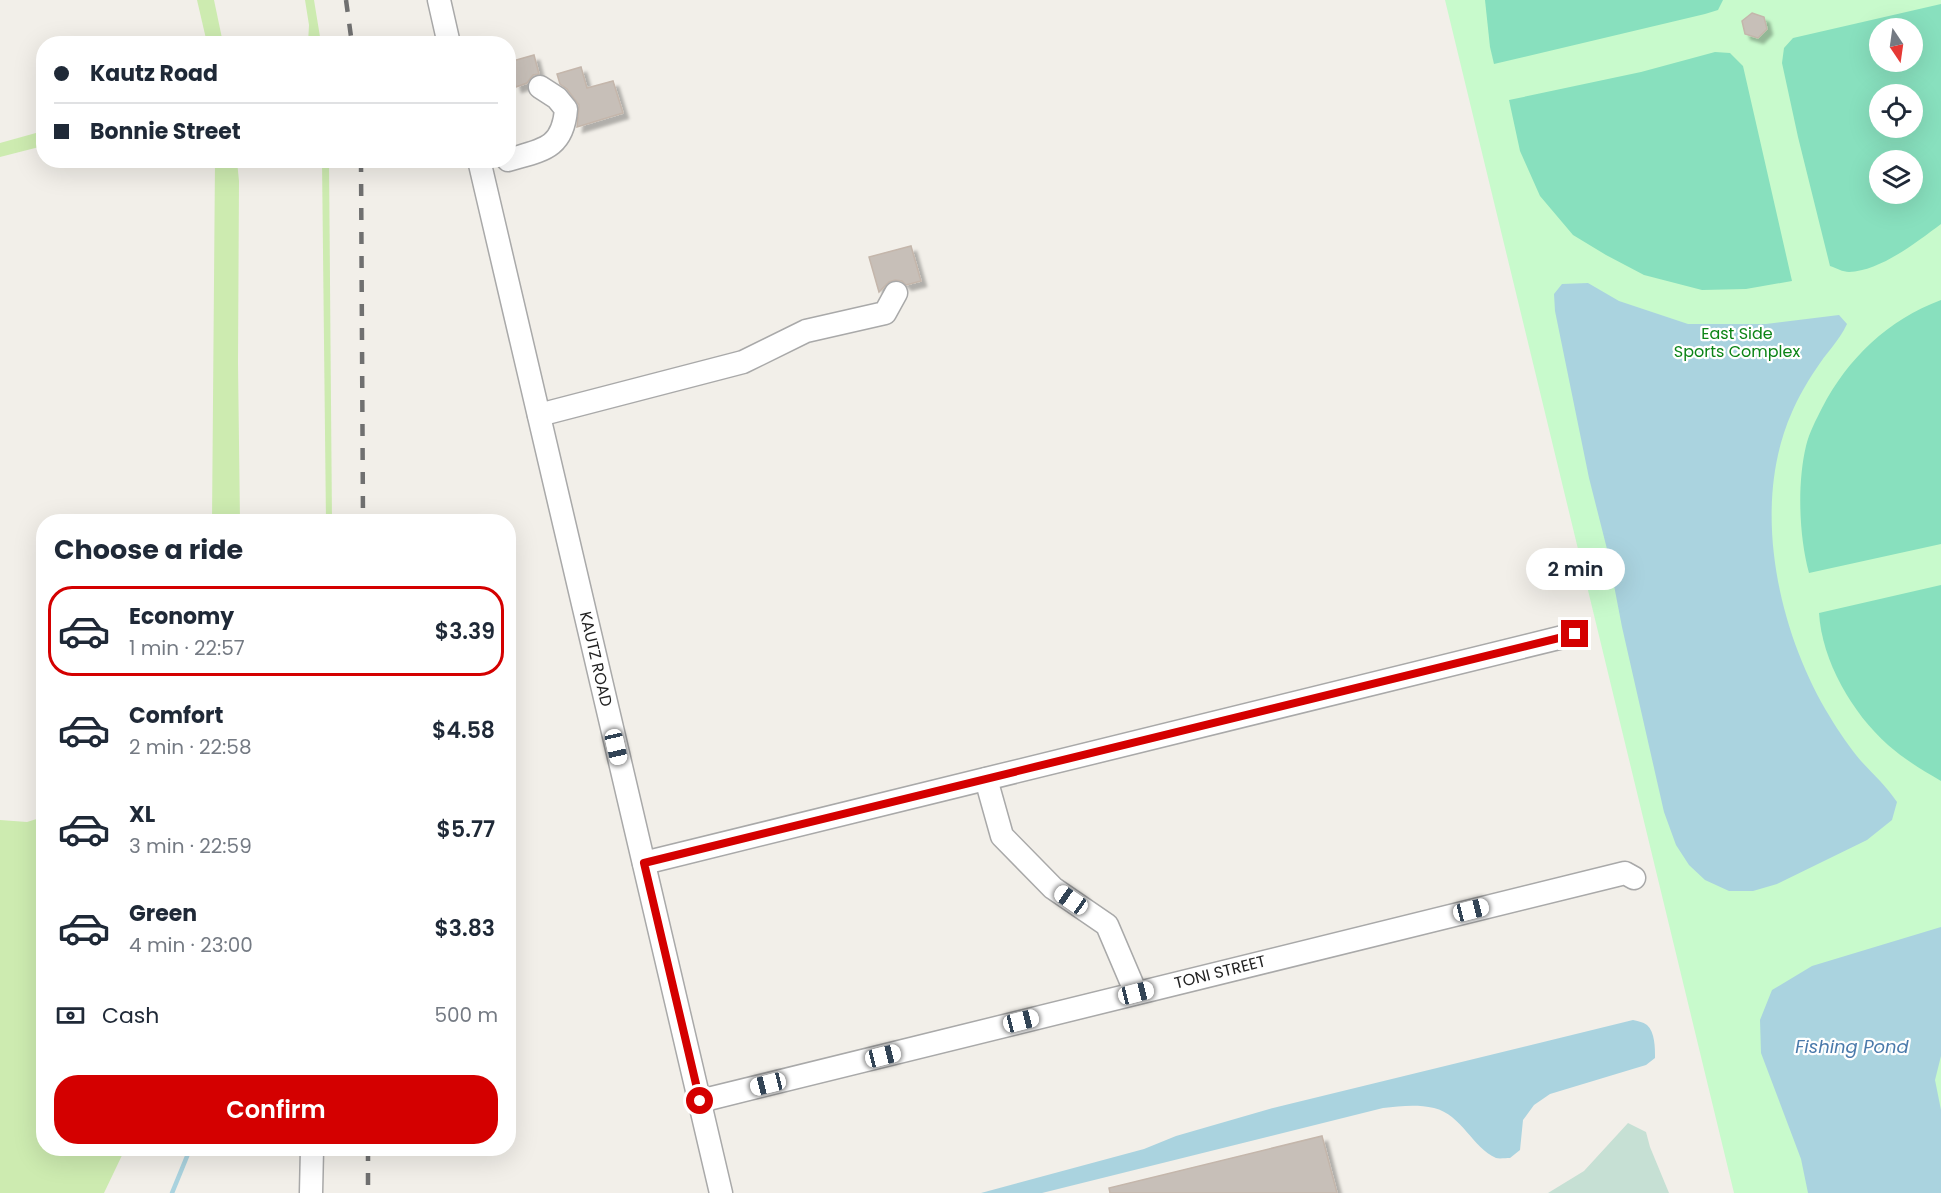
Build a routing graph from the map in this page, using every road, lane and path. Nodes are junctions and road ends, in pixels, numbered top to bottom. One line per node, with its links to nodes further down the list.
1 (439, 0): 2 (street)
2 (447, 36)
3 (540, 87): 4 (street)
4 (516, 157)
5 (481, 168): 7 (street, KAUTZ ROAD)
6 (896, 293): 7 (street)
7 (539, 415): 10 (street, KAUTZ ROAD)
8 (1575, 634): 9 (street)
9 (986, 779): 10 (street); 12 (street)
10 (644, 863): 13 (street, KAUTZ ROAD)
11 (1634, 878): 12 (street, TONI STREET)
12 (1136, 993): 13 (street, TONI STREET)
13 (700, 1101): 16 (street, KAUTZ ROAD)
14 (312, 1156): 15 (street)
15 (311, 1193)
16 (721, 1193)

